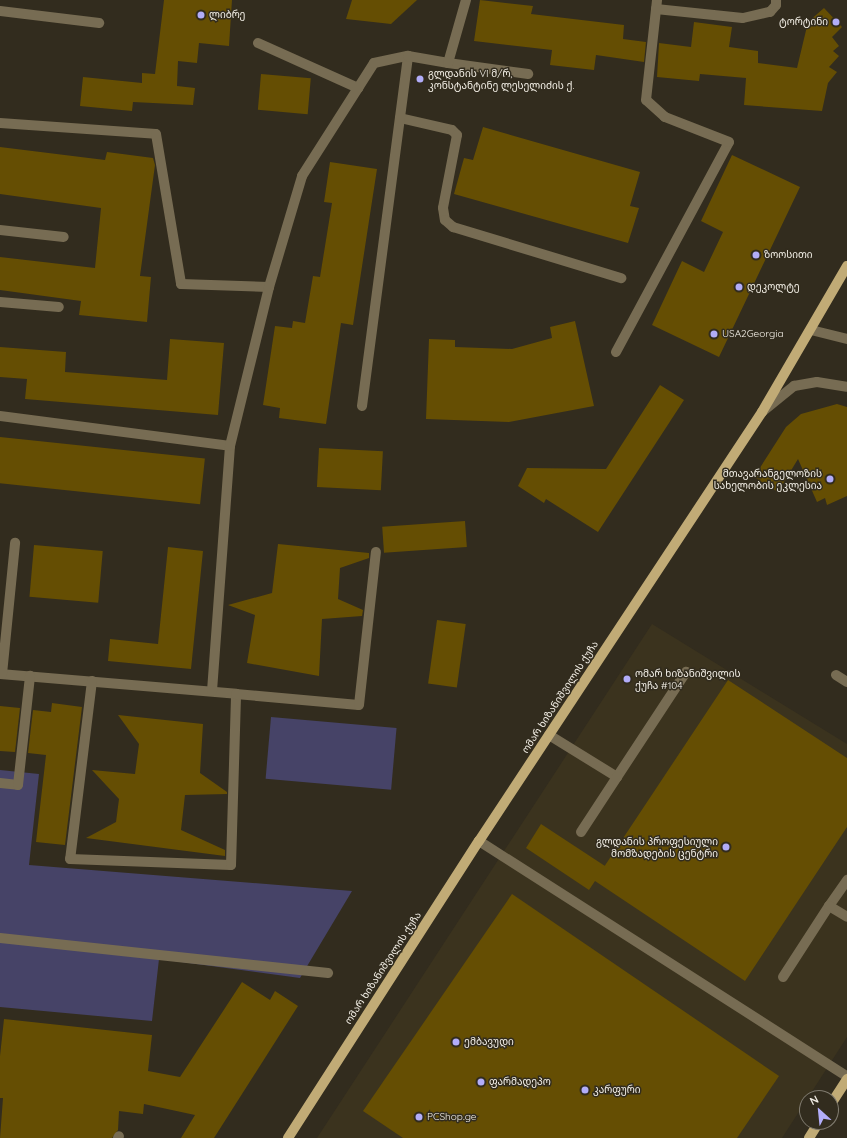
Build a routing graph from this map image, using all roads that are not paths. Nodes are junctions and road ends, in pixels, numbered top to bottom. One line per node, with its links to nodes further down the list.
1 (466, 0): 8 (street)
2 (776, 0): 3 (street)
3 (657, 4): 22 (street)
4 (0, 11): 5 (street)
5 (99, 23)
6 (258, 43): 10 (street)
7 (408, 56): 8 (street); 10 (street); 11 (street)
8 (448, 63): 9 (street)
9 (528, 74)
10 (358, 88): 17 (street)
11 (400, 118): 16 (street); 24 (street)
12 (0, 123): 17 (street)
13 (0, 230): 14 (street)
14 (64, 236)
15 (847, 266): 20 (main road, ომარ ხიზანიშვილის ქუჩა)
16 (621, 278)
17 (269, 287): 27 (street)
18 (0, 302): 19 (street)
19 (59, 307)
20 (811, 330): 21 (street); 25 (main road, ომარ ხიზანიშვილის ქუჩა)
21 (847, 339)
22 (616, 352)
23 (847, 387): 25 (street)
24 (362, 406)
25 (762, 412): 38 (main road, ომარ ხიზანიშვილის ქუჩა)
26 (0, 416): 27 (street)
27 (230, 446): 36 (street)
28 (15, 543): 31 (street)
29 (376, 552): 37 (street)
30 (686, 672): 39 (street)
31 (1, 674): 33 (street)
32 (836, 675): 35 (street)
33 (30, 676): 34 (street); 40 (street)
34 (92, 681): 36 (street); 37 (street)
35 (847, 682)
36 (212, 691): 37 (street)
37 (236, 694)
38 (549, 735): 39 (street); 42 (main road, ომარ ხიზანიშვილის ქუჩა)
39 (617, 777): 41 (street)
40 (0, 783)
41 (581, 832)
42 (479, 840): 49 (street); 51 (main road, ომარ ხიზანიშვილის ქუჩა)
43 (847, 880): 44 (street)
44 (829, 906): 45 (street); 48 (street)
45 (847, 917)
46 (0, 938): 47 (street)
47 (328, 973)
48 (783, 977)
49 (847, 1077): 50 (main road)
50 (844, 1090)
51 (288, 1138)

